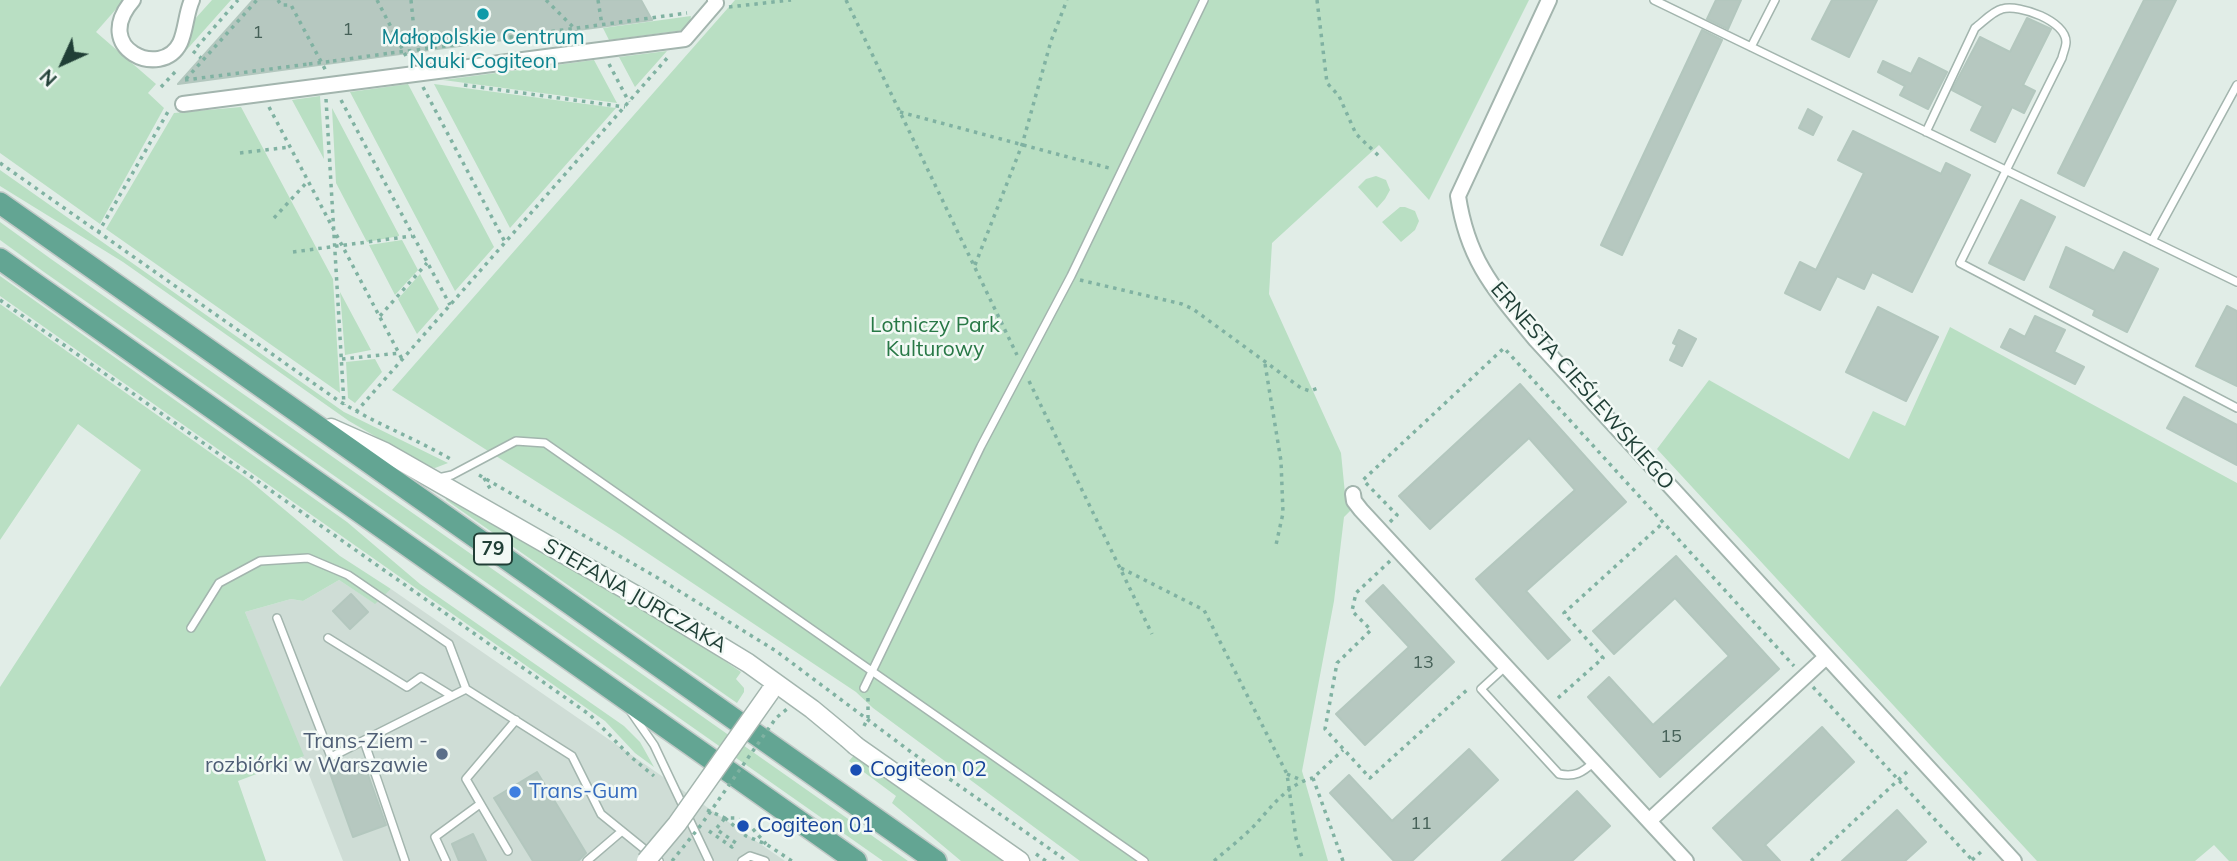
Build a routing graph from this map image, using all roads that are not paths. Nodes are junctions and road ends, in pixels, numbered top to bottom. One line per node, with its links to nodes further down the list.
1 (133, 0): 2 (street)
2 (192, 0)
3 (1204, 0): 26 (lane)
4 (1549, 0): 24 (street, ERNESTA CIEŚLEWSKIEGO)
5 (1654, 0): 8 (lane)
6 (1774, 0): 8 (lane)
7 (713, 4): 10 (street)
8 (1751, 47): 11 (lane)
9 (2237, 85): 14 (lane)
10 (183, 104)
11 (1926, 132): 12 (lane); 12 (lane)
12 (2006, 170): 14 (lane); 17 (lane)
13 (0, 202): 18 (main road, 79)
14 (2152, 241): 16 (lane)
15 (0, 259): 30 (main road, 79)
16 (2237, 282)
17 (2237, 408)
18 (305, 417): 19 (street, STEFANA JURCZAKA); 48 (main road, 79)
19 (432, 478): 26 (lane); 27 (street, STEFANA JURCZAKA)
20 (1353, 494): 25 (street)
21 (277, 618): 33 (lane)
22 (191, 628): 29 (lane)
23 (328, 638): 31 (lane)
24 (1826, 657): 36 (street); 52 (street, ERNESTA CIEŚLEWSKIEGO)
25 (1507, 665): 34 (street); 34 (lane)
26 (872, 671): 28 (lane); 50 (lane)
27 (773, 687): 43 (street, bridge); 49 (street, STEFANA JURCZAKA)
28 (864, 688)
29 (466, 689): 31 (lane); 32 (lane)
30 (619, 694): 39 (main road, 79); 45 (lane)
31 (453, 696): 33 (lane)
32 (516, 720): 35 (lane); 37 (lane)
33 (364, 741): 40 (lane)
34 (1594, 762): 36 (street)
35 (480, 804): 38 (lane); 41 (lane)
36 (1649, 821): 51 (street)
37 (622, 831): 42 (lane); 44 (lane)
38 (508, 851)
39 (846, 857)
40 (405, 861)
41 (446, 861)
42 (587, 861)
43 (646, 861)
44 (659, 861)
45 (709, 861)
46 (742, 861): 47 (lane)
47 (765, 861)
48 (936, 861)
49 (1020, 861)
50 (1144, 861)
51 (1686, 861)
52 (2014, 861)

